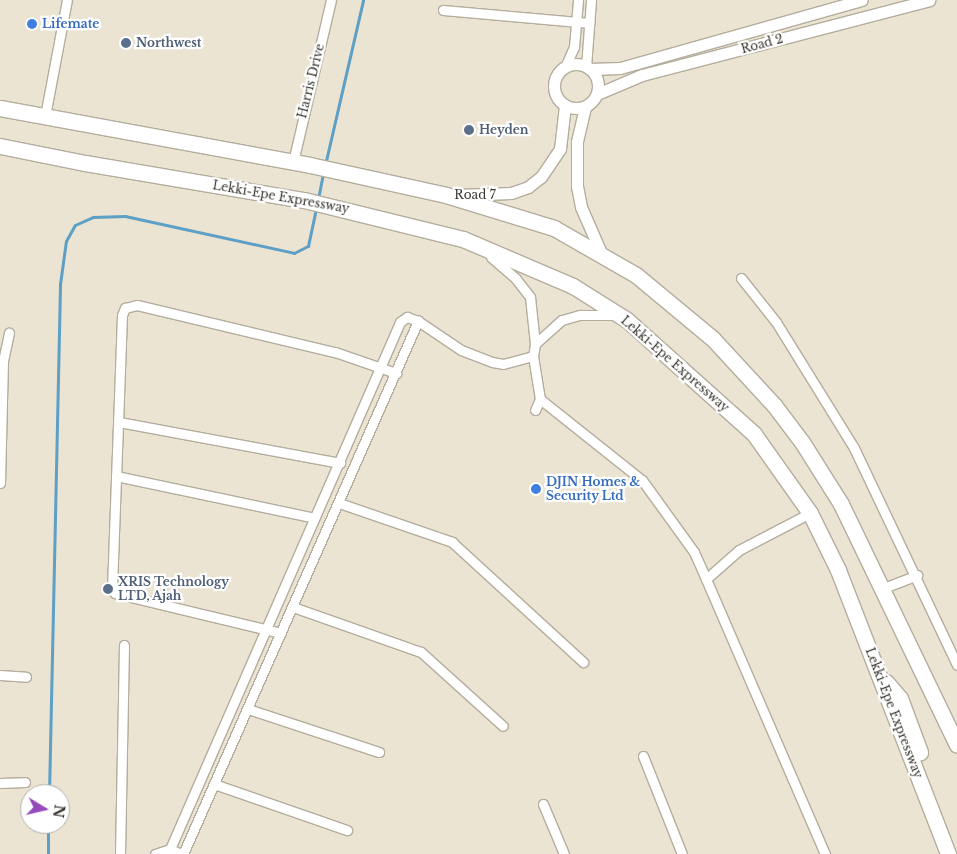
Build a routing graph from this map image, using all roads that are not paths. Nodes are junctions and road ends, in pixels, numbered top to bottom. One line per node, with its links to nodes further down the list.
1 (67, 0): 16 (street)
2 (331, 0): 18 (street, Harris Drive)
3 (578, 0): 8 (street)
4 (591, 0): 9 (street)
5 (862, 0): 11 (street, Road 2)
6 (929, 0): 12 (street, Road 2)
7 (443, 10): 8 (street)
8 (576, 22): 9 (street); 10 (street)
9 (589, 23): 11 (street)
10 (565, 67): 11 (street); 13 (street)
11 (588, 68): 12 (street)
12 (597, 94): 14 (street)
13 (565, 106): 14 (street); 19 (street, Road 7)
14 (585, 107): 21 (street)
15 (0, 108): 16 (highway)
16 (44, 116): 18 (highway)
17 (0, 146): 20 (highway, Lekki-Epe Expressway)
18 (292, 162): 19 (highway)
19 (446, 195): 21 (highway)
20 (463, 239): 23 (highway, Lekki-Epe Expressway); 26 (street)
21 (602, 254): 42 (highway)
22 (741, 278): 40 (street)
23 (628, 320): 26 (street); 38 (highway, Lekki-Epe Expressway)
24 (418, 321): 27 (street); 28 (street); 29 (street)
25 (9, 333): 30 (street)
26 (535, 344): 27 (street)
27 (533, 356): 31 (street)
28 (382, 368): 29 (street); 33 (street); 34 (street)
29 (396, 373): 37 (street)
30 (2, 383): 36 (street)
31 (540, 399): 32 (street); 41 (street)
32 (535, 410)
33 (119, 422): 34 (street); 35 (street)
34 (340, 463): 39 (street)
35 (116, 476): 39 (street); 44 (street)
36 (0, 483)
37 (339, 503): 43 (street); 47 (street)
38 (810, 513): 41 (street); 49 (highway, Lekki-Epe Expressway)
39 (315, 518): 44 (street)
40 (917, 575): 42 (street); 48 (street)
41 (706, 579): 69 (street)
42 (881, 589): 54 (highway)
43 (293, 607): 45 (street); 53 (street)
44 (267, 629): 45 (street); 62 (street)
45 (281, 633): 52 (street)
46 (124, 645): 64 (street)
47 (583, 662)
48 (957, 665)
49 (878, 673): 63 (highway); 70 (highway, Lekki-Epe Expressway)
50 (0, 675): 51 (street)
51 (26, 676)
52 (248, 709): 55 (street); 59 (street)
53 (503, 726)
54 (957, 745)
55 (379, 752)
56 (643, 756): 68 (street)
57 (25, 782): 58 (street)
58 (0, 783)
59 (214, 784): 61 (street); 66 (street)
60 (543, 804): 67 (street)
61 (347, 830)
62 (170, 849): 65 (street); 66 (street)
63 (957, 852)
64 (120, 854)
65 (155, 854)
66 (182, 854)
67 (564, 854)
68 (682, 854)
69 (825, 854)
70 (948, 854)

